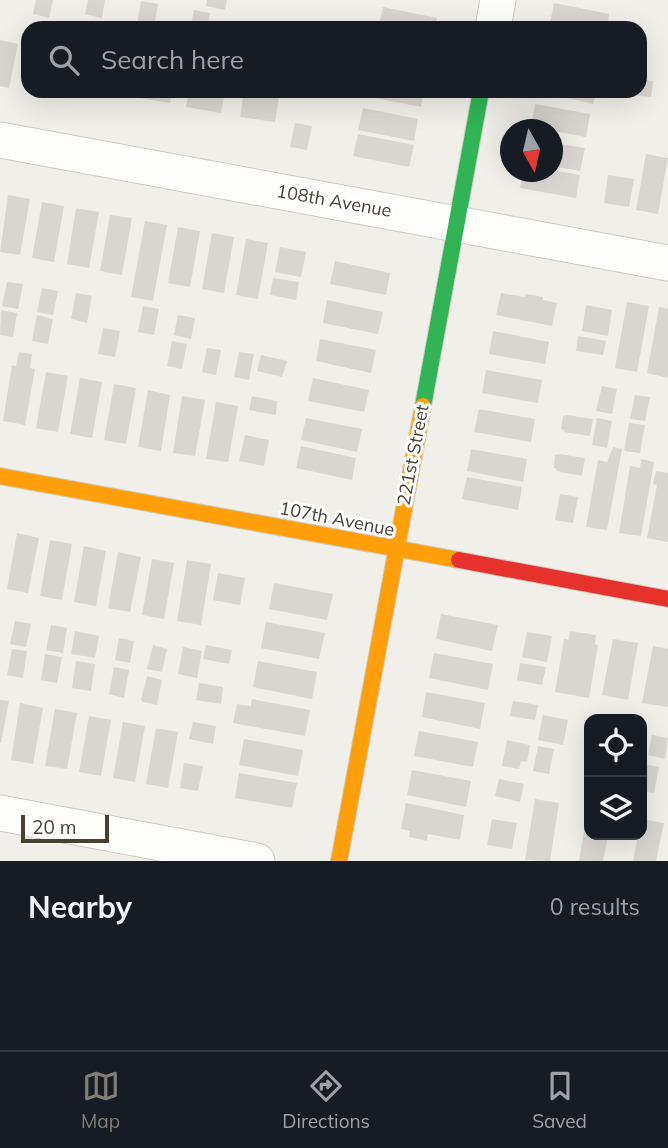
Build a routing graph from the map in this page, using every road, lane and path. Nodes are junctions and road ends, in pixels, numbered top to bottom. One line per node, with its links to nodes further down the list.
1 (498, 0): 2 (street)
2 (494, 21)
3 (480, 98): 5 (street, 221st Street)
4 (0, 140): 5 (street, 108th Avenue)
5 (457, 224): 6 (street, 108th Avenue); 8 (street, 221st Street)
6 (668, 263)
7 (0, 476): 8 (street, 107th Avenue)
8 (395, 550): 9 (street, 107th Avenue); 12 (street, 221st Street)
9 (668, 599)
10 (0, 813): 11 (street)
11 (257, 861)
12 (339, 861)

